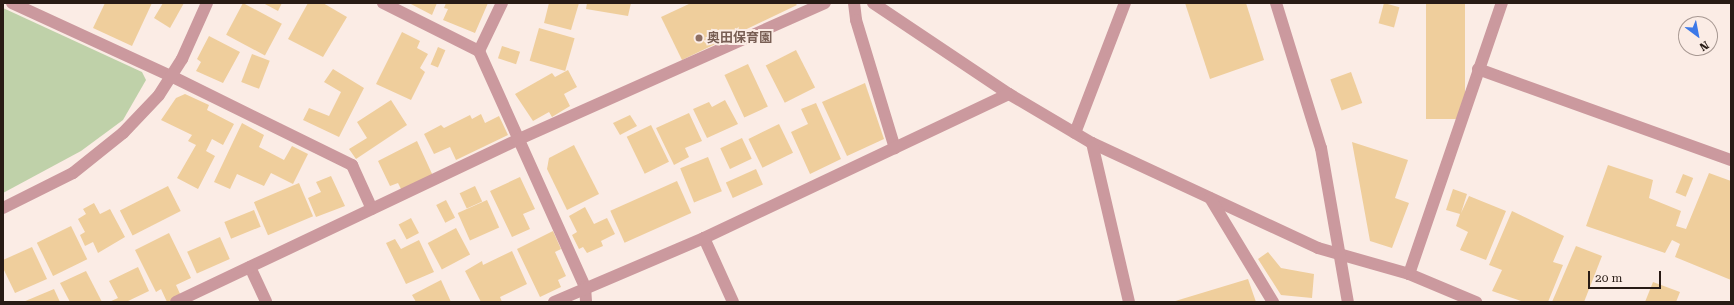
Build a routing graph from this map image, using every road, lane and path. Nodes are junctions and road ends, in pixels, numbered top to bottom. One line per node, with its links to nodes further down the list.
1 (12, 3): 13 (street)
2 (208, 3): 13 (street)
3 (383, 3): 11 (street)
4 (502, 3): 11 (street)
5 (825, 3): 16 (street)
6 (854, 3): 18 (street)
7 (872, 3): 14 (street)
8 (1125, 3): 15 (street)
9 (1276, 3): 24 (street)
10 (1502, 3): 12 (street)
11 (479, 51): 16 (street)
12 (1478, 69): 19 (street); 26 (street)
13 (171, 76): 21 (street); 22 (street)
14 (1009, 94): 15 (street); 18 (street)
15 (1075, 133): 17 (street)
16 (517, 140): 22 (street); 27 (street)
17 (1092, 143): 20 (street); 33 (street)
18 (895, 148): 23 (street)
19 (1731, 160)
20 (1210, 198): 24 (street); 34 (street)
21 (3, 208)
22 (372, 209): 25 (street)
23 (704, 238): 27 (street); 32 (street)
24 (1340, 256): 26 (street); 35 (street)
25 (250, 267): 28 (street); 29 (street)
26 (1409, 274): 36 (street)
27 (585, 288): 30 (street); 31 (street)
28 (176, 302)
29 (266, 302)
30 (554, 302)
31 (586, 302)
32 (733, 302)
33 (1129, 302)
34 (1273, 302)
35 (1348, 302)
36 (1476, 302)

